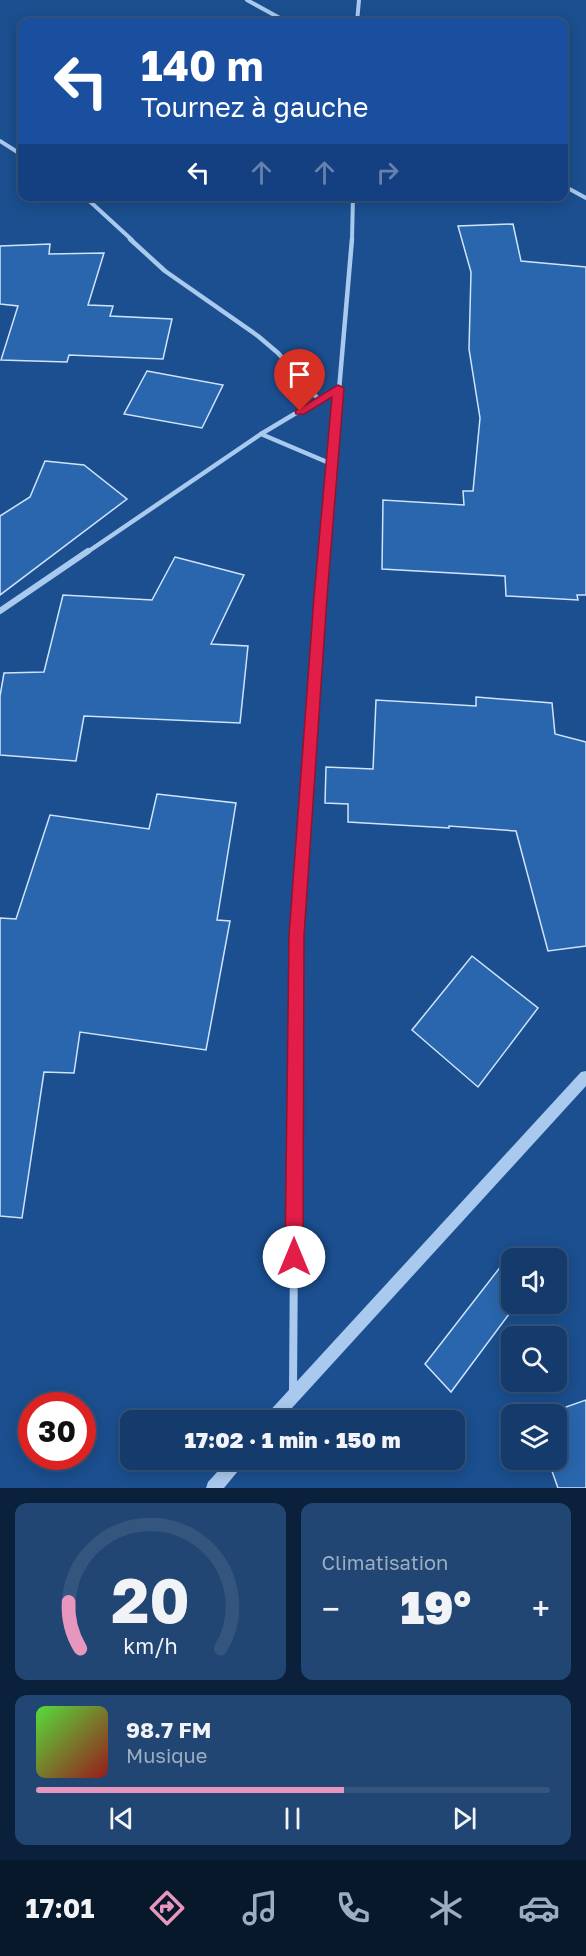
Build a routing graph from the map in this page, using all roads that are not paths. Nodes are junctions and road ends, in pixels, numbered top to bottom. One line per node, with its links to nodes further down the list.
1 (247, 0): 3 (street)
2 (359, 0): 4 (street)
3 (280, 18)
4 (357, 18)
5 (0, 141): 6 (street)
6 (18, 152)
7 (568, 188): 8 (street)
8 (586, 198)
9 (89, 201): 12 (street)
10 (353, 201): 11 (street)
11 (338, 388): 12 (street); 14 (street)
12 (319, 400): 13 (street)
13 (261, 434): 14 (street); 15 (street)
14 (333, 465): 17 (street)
15 (0, 611)
16 (586, 1077): 17 (street)
17 (293, 1394): 18 (street)
18 (279, 1410)
19 (229, 1470): 20 (street)
20 (214, 1488)

